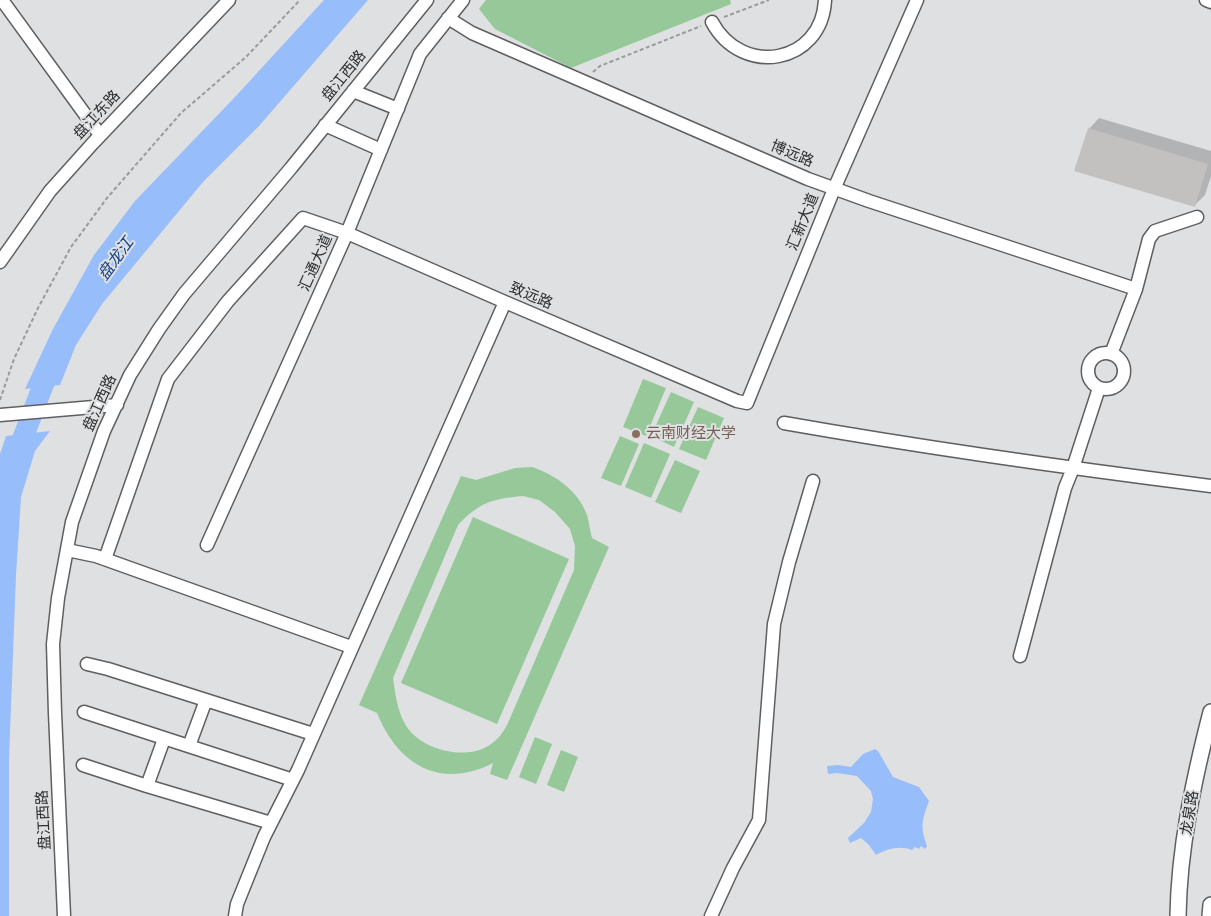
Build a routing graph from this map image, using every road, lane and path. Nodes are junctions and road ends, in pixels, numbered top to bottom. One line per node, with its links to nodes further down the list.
1 (2, 0): 18 (street)
2 (211, 0): 11 (street)
3 (300, 0): 28 (path)
4 (428, 0): 15 (street, 盘江西路)
5 (463, 0): 12 (street, 汇通大道)
6 (769, 0): 13 (path)
7 (825, 0): 13 (street)
8 (917, 0): 20 (street, 汇新大道)
9 (1206, 0): 10 (street)
10 (1211, 2)
11 (225, 4): 18 (street, 盘江东路)
12 (448, 18): 14 (street, 博远路); 16 (street, 汇通大道)
13 (712, 22): 14 (path)
14 (583, 80): 20 (street, 博远路)
15 (353, 91): 16 (street); 17 (street, 盘江西路)
16 (398, 110): 19 (street, 汇通大道)
17 (325, 125): 19 (street); 30 (street, 盘江西路)
18 (100, 135): 23 (street, 盘江东路)
19 (381, 150): 22 (street, 汇通大道)
20 (834, 189): 24 (street, 博远路); 29 (street, 汇新大道)
21 (1197, 218): 24 (street)
22 (347, 233): 25 (street, 致远路); 36 (street, 汇通大道); 38 (street, 致远路)
23 (0, 262)
24 (1136, 289): 26 (street)
25 (505, 302): 29 (street, 致远路); 39 (street)
26 (1111, 354): 27 (street); 27 (street)
27 (1098, 388): 33 (street)
28 (0, 400)
29 (747, 403)
30 (117, 404): 31 (street); 37 (street, 盘江西路)
31 (0, 416)
32 (784, 423): 33 (street)
33 (1073, 468): 35 (street); 40 (street)
34 (813, 482): 55 (street)
35 (1211, 486)
36 (207, 545)
37 (67, 550): 38 (street); 53 (street, 盘江西路)
38 (105, 559): 39 (street)
39 (351, 647): 45 (street)
40 (1020, 656)
41 (87, 664): 42 (street)
42 (206, 700): 45 (street); 47 (street)
43 (84, 712): 46 (street)
44 (1211, 712): 56 (main road, 龙泉路)
45 (313, 734): 49 (street)
46 (164, 739): 47 (street); 50 (street)
47 (189, 746): 49 (street)
48 (83, 765): 50 (street)
49 (292, 780): 51 (street)
50 (146, 786): 51 (street)
51 (271, 823): 54 (street)
52 (1211, 905): 57 (main road)
53 (64, 916)
54 (234, 916)
55 (711, 916)
56 (1178, 916)
57 (1210, 916)

